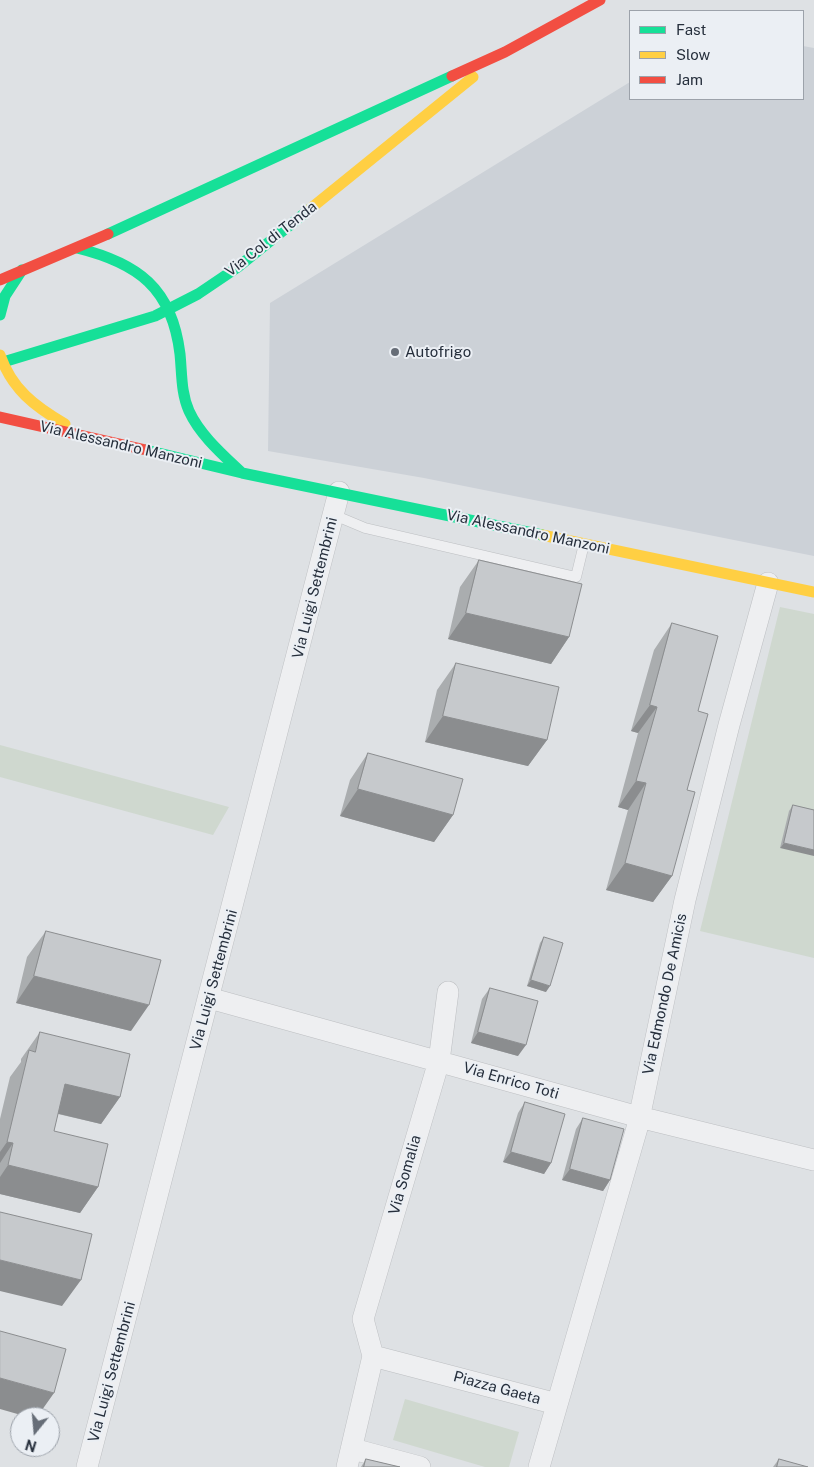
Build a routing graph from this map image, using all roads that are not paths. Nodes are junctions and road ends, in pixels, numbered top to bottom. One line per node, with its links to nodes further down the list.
1 (600, 0): 2 (main road, Via Col di Tenda)
2 (505, 52): 3 (main road, Via Col di Tenda); 6 (main road, Via Col di Tenda)
3 (77, 248): 4 (main road, Via Col di Tenda); 6 (main road, Via Alessandro Manzoni)
4 (22, 270): 5 (main road, Via Col di Tenda); 7 (main road)
5 (0, 280)
6 (170, 308): 8 (main road, Via Col di Tenda); 11 (main road, Via Alessandro Manzoni)
7 (0, 315)
8 (1, 360): 10 (main road, Via Col di Tenda)
9 (0, 417): 10 (main road, Via Alessandro Manzoni)
10 (87, 435): 11 (main road, Via Alessandro Manzoni)
11 (242, 473): 12 (main road, Via Alessandro Manzoni)
12 (339, 492): 13 (street, Via Luigi Settembrini); 14 (main road, Via Alessandro Manzoni)
13 (334, 515): 14 (lane); 18 (street, Via Luigi Settembrini)
14 (584, 544): 15 (main road, Via Alessandro Manzoni)
15 (768, 583): 16 (main road, Via Alessandro Manzoni); 20 (street, Via Edmondo De Amicis)
16 (814, 592)
17 (448, 992): 19 (street, Via Somalia)
18 (209, 998): 19 (street, Via Enrico Toti); 25 (street, Via Luigi Settembrini)
19 (439, 1060): 20 (street, Via Enrico Toti); 22 (street, Via Somalia)
20 (640, 1117): 21 (street, Via Enrico Toti); 23 (street, Via Edmondo De Amicis)
21 (814, 1160)
22 (373, 1356): 23 (street, Piazza Gaeta); 24 (street)
23 (557, 1404): 27 (street, Piazza Gaeta)
24 (350, 1458): 26 (street)
25 (87, 1467)
26 (420, 1467)
27 (539, 1467)

